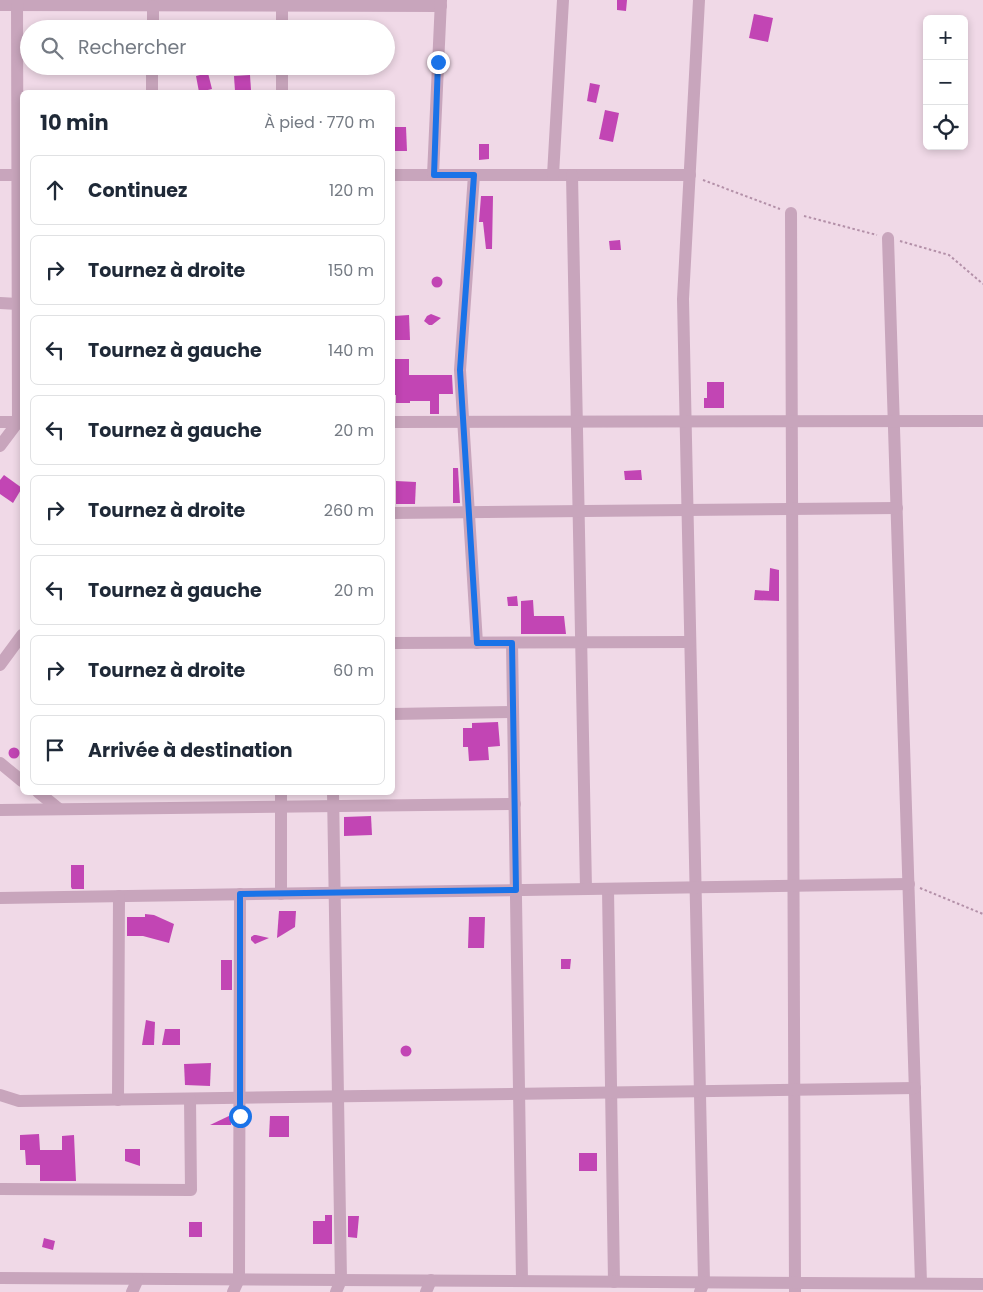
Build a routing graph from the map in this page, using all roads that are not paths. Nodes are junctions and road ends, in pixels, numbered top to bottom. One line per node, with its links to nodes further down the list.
1 (563, 0): 19 (street)
2 (699, 0): 21 (street)
3 (17, 3): 6 (street); 7 (street); 15 (street)
4 (282, 3): 5 (street); 7 (street); 9 (street)
5 (441, 3): 17 (street)
6 (0, 6)
7 (153, 6): 8 (street)
8 (153, 20)
9 (282, 20)
10 (152, 75): 12 (street)
11 (282, 75): 13 (street)
12 (152, 90)
13 (282, 90)
14 (0, 175): 15 (street)
15 (20, 175): 25 (street)
16 (395, 175): 17 (street)
17 (434, 175): 18 (street)
18 (474, 175): 19 (street); 33 (street)
19 (553, 175): 20 (street)
20 (572, 175): 21 (street); 34 (street)
21 (690, 175): 27 (street)
22 (791, 213): 28 (street)
23 (888, 238): 29 (street)
24 (0, 304): 25 (street)
25 (18, 304): 26 (street)
26 (20, 384)
27 (686, 421): 28 (street); 34 (street); 40 (street)
28 (792, 421): 29 (street); 39 (street)
29 (894, 421): 30 (street); 38 (street)
30 (983, 421)
31 (0, 422): 35 (street)
32 (395, 422): 33 (street)
33 (464, 422): 34 (street); 42 (street)
34 (577, 422): 41 (street)
35 (20, 424)
36 (20, 425): 37 (street)
37 (0, 446)
38 (897, 508): 39 (street); 63 (street)
39 (792, 509): 40 (street); 64 (street)
40 (688, 510): 41 (street); 45 (street)
41 (578, 511): 42 (street); 49 (street)
42 (469, 512): 43 (street); 47 (street)
43 (395, 513)
44 (20, 638): 50 (street)
45 (690, 642): 49 (street); 65 (street)
46 (395, 643): 47 (street)
47 (477, 643): 48 (street)
48 (512, 643): 49 (street); 51 (street)
49 (581, 643): 67 (street)
50 (0, 665)
51 (513, 712): 52 (street); 58 (street)
52 (395, 714)
53 (0, 763): 54 (street)
54 (20, 779)
55 (42, 795): 61 (street)
56 (281, 795): 60 (street)
57 (333, 795): 59 (street)
58 (515, 804): 59 (street); 68 (street)
59 (334, 806): 60 (street); 69 (street)
60 (281, 807): 61 (street); 71 (street)
61 (59, 809): 62 (street)
62 (0, 810)
63 (909, 884): 64 (street); 74 (street)
64 (793, 886): 65 (street); 75 (street)
65 (696, 887): 66 (street); 76 (street)
66 (608, 888): 67 (street); 77 (street)
67 (586, 889): 68 (street)
68 (516, 890): 69 (street); 78 (street)
69 (335, 893): 71 (street); 80 (street)
70 (240, 894): 71 (street); 72 (street); 81 (street)
71 (281, 894)
72 (120, 896): 73 (street); 83 (street)
73 (0, 898)
74 (915, 1088): 75 (street); 91 (street)
75 (794, 1090): 76 (street); 96 (street)
76 (700, 1091): 77 (street); 95 (street)
77 (611, 1093): 78 (street); 90 (street)
78 (519, 1094): 80 (street); 89 (street)
79 (0, 1095): 83 (street)
80 (338, 1097): 81 (street); 88 (street)
81 (240, 1098): 82 (street); 87 (street)
82 (190, 1099): 83 (street); 84 (street)
83 (118, 1100)
84 (0, 1189)
85 (0, 1278): 86 (street)
86 (138, 1279): 87 (street); 97 (street)
87 (239, 1279): 88 (street); 98 (street)
88 (341, 1280): 93 (street); 99 (street)
89 (522, 1281): 93 (street); 94 (street)
90 (614, 1282): 94 (street); 95 (street)
91 (921, 1283): 92 (street); 96 (street)
92 (983, 1284)
93 (429, 1286)
94 (573, 1287)
95 (702, 1287): 96 (street)
96 (794, 1287)
97 (132, 1292)
98 (233, 1292)
99 (336, 1292)

